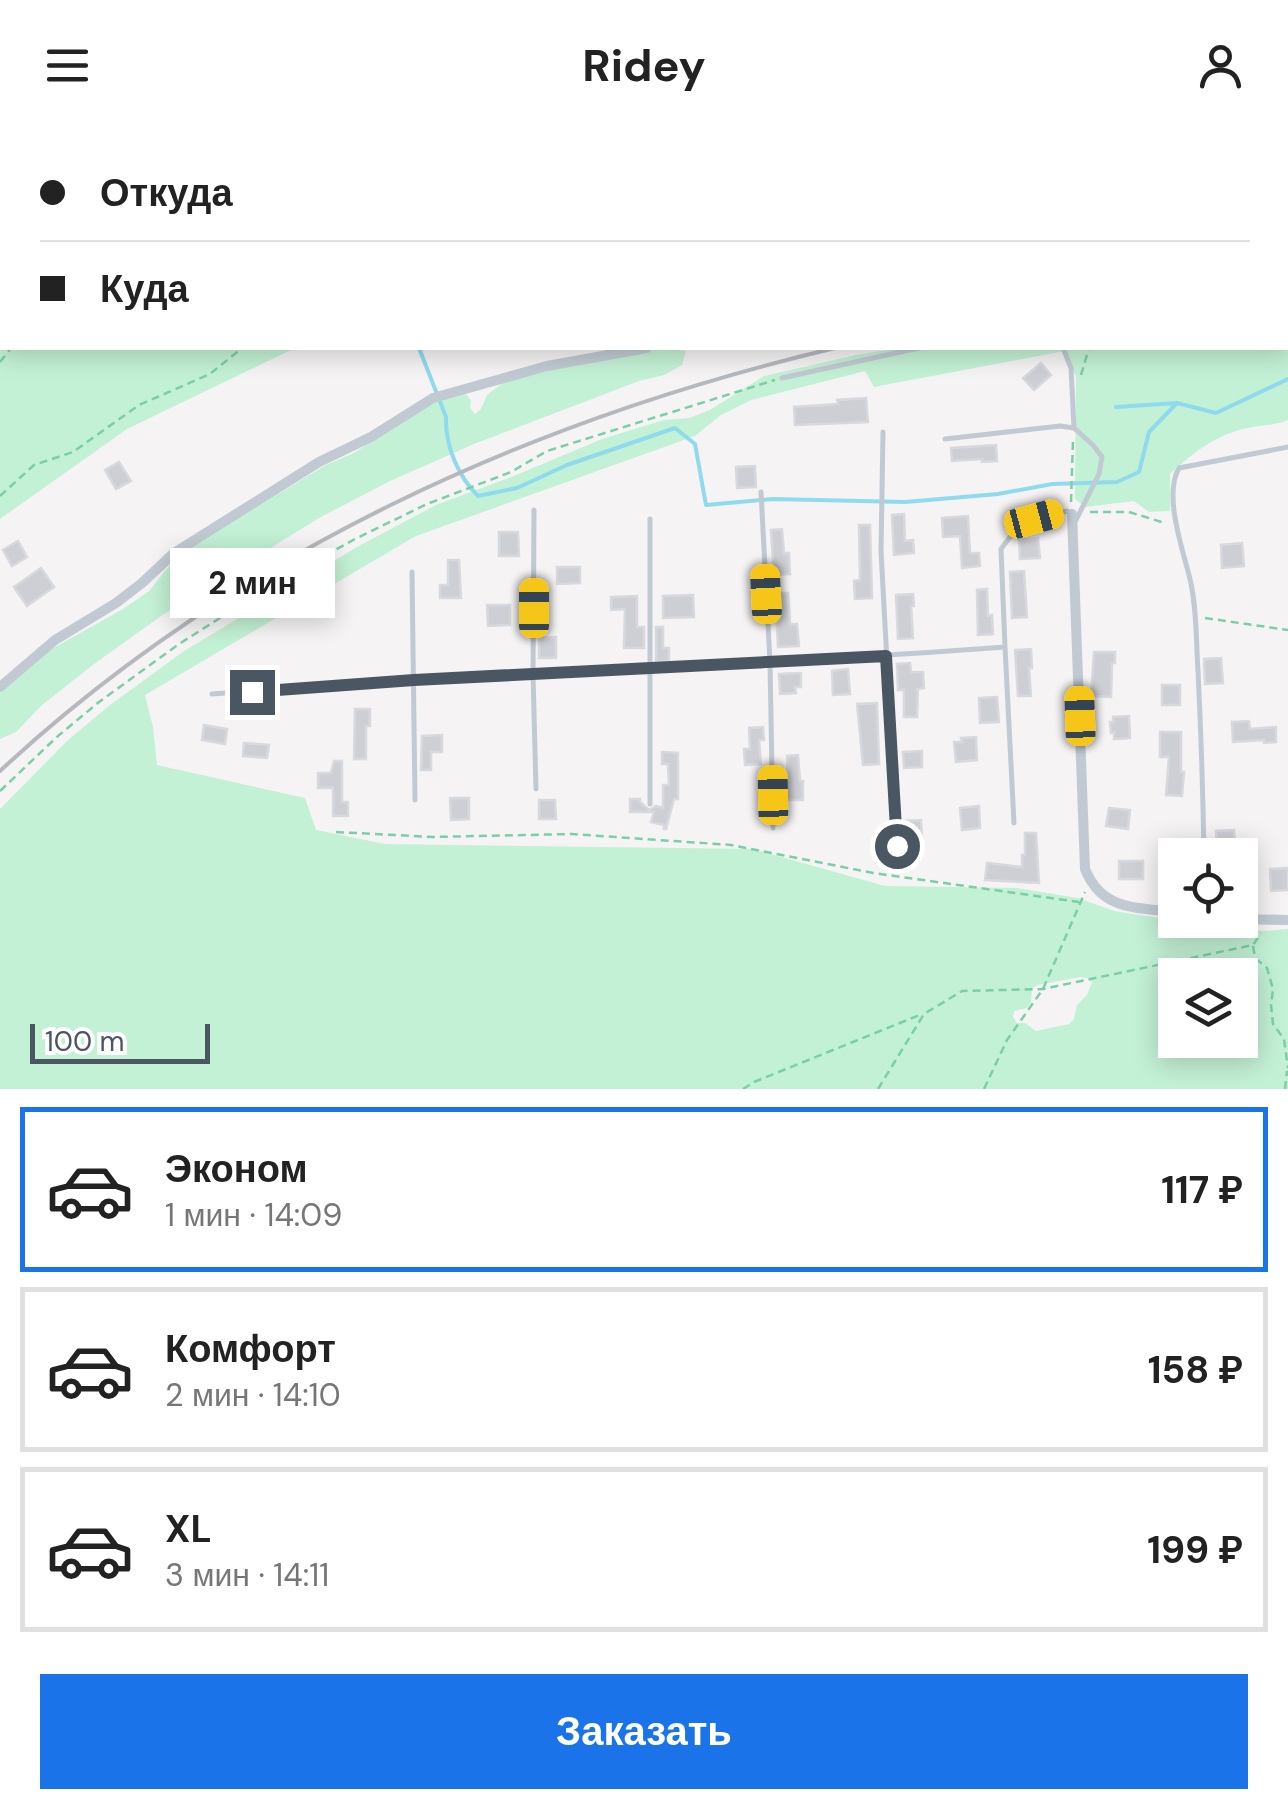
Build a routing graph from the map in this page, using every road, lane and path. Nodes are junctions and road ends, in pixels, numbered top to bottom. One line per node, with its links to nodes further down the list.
1 (240, 350): 11 (path)
2 (637, 350): 25 (street)
3 (910, 350): 5 (lane)
4 (1064, 350): 6 (lane)
5 (782, 378): 28 (path)
6 (1074, 428): 8 (lane); 13 (path); 13 (lane)
7 (883, 432): 20 (lane)
8 (945, 439)
9 (1288, 448): 15 (lane)
10 (760, 492): 21 (lane)
11 (0, 496)
12 (534, 510): 23 (lane)
13 (1074, 515): 15 (path); 19 (lane); 36 (street)
14 (650, 519): 22 (lane)
15 (1176, 527): 17 (lane)
16 (412, 572): 24 (lane)
17 (1195, 613): 18 (path); 34 (lane)
18 (1288, 630)
19 (1004, 647): 20 (lane); 31 (lane)
20 (886, 656): 21 (lane); 35 (lane)
21 (770, 662): 22 (lane); 32 (lane)
22 (650, 667): 23 (lane); 30 (lane)
23 (533, 674): 24 (lane); 27 (lane)
24 (414, 680): 26 (lane); 29 (lane)
25 (0, 687)
26 (212, 694)
27 (536, 788)
28 (0, 792)
29 (416, 800)
30 (650, 804)
31 (1014, 823)
32 (774, 828)
33 (336, 832): 37 (path)
34 (1204, 838)
35 (897, 846)
36 (1090, 882): 37 (path); 38 (street)
37 (1079, 902): 43 (path)
38 (1158, 910)
39 (1258, 920): 40 (street)
40 (1271, 920): 41 (street); 42 (path)
41 (1288, 920)
42 (1253, 945): 43 (path); 45 (path)
43 (1042, 989): 44 (path); 48 (path)
44 (924, 1014): 46 (path); 47 (path)
45 (1288, 1068): 49 (path)
46 (742, 1089)
47 (878, 1089)
48 (984, 1089)
49 (1284, 1089)

